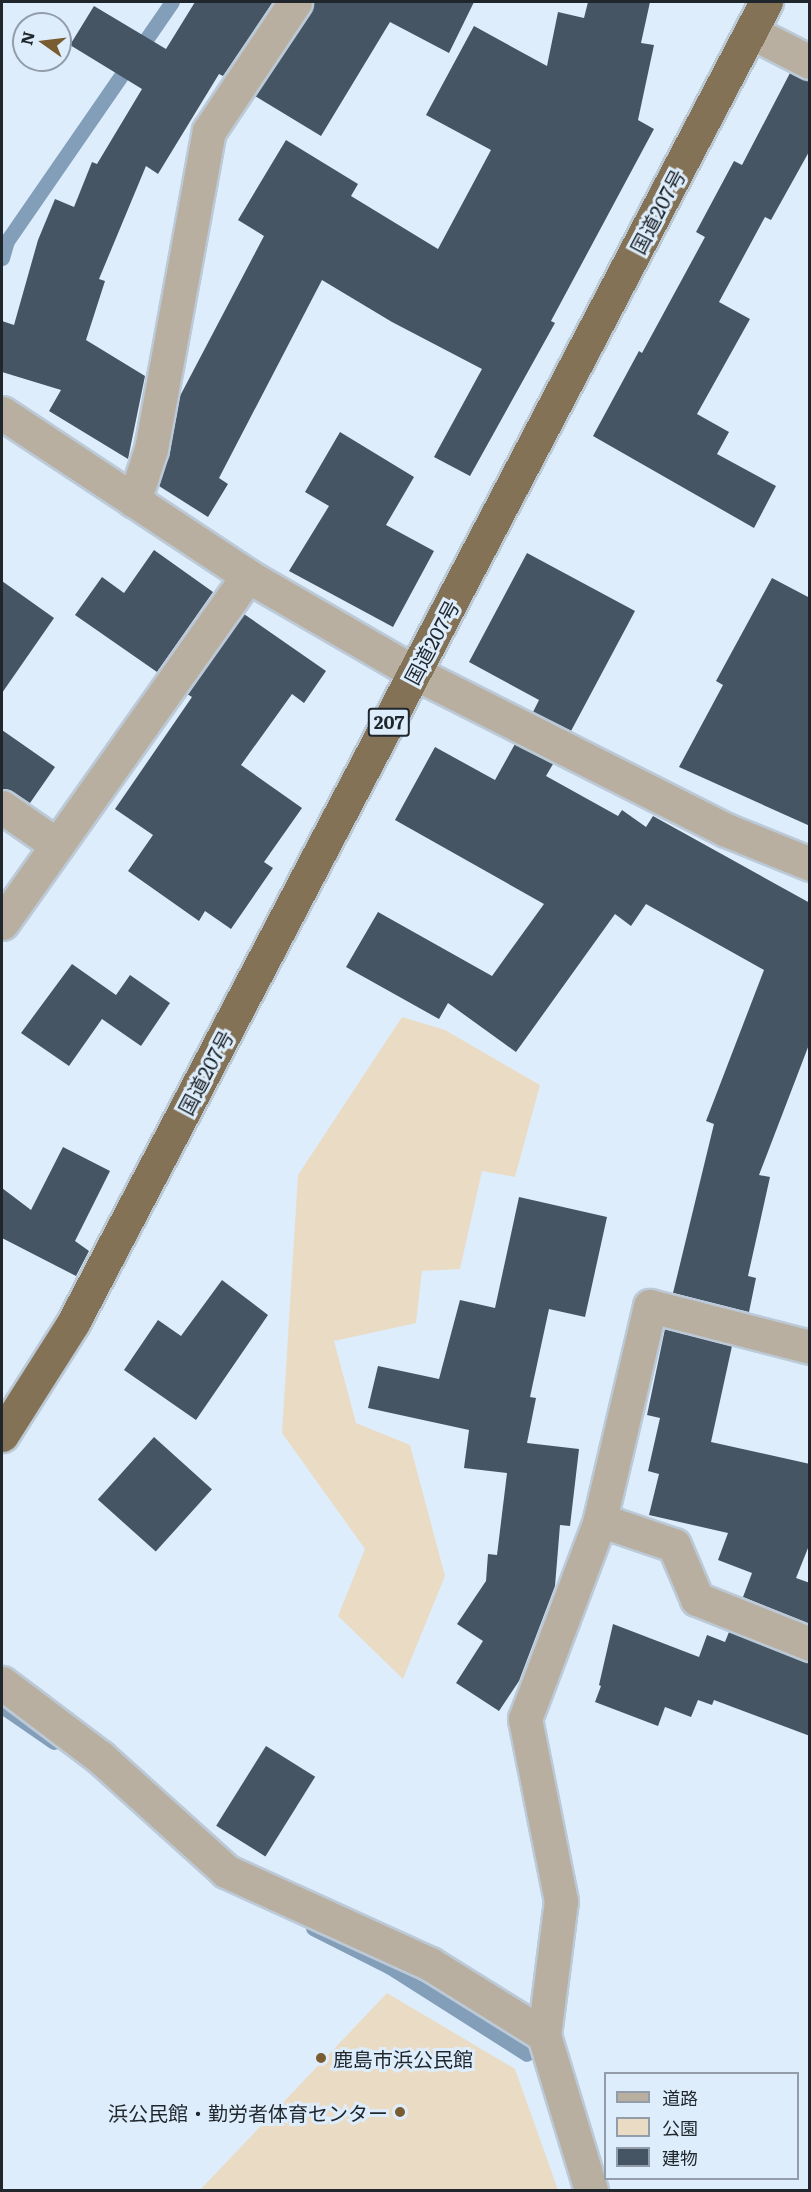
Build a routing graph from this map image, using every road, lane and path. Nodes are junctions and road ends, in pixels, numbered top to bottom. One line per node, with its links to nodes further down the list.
1 (295, 2): 6 (street)
2 (766, 2): 3 (highway, 国道207号 / 207)
3 (751, 32): 4 (street); 8 (highway, 国道207号 / 207)
4 (810, 62)
5 (2, 413): 6 (street)
6 (134, 501): 7 (street)
7 (248, 576): 8 (street); 10 (street)
8 (415, 673): 11 (street); 14 (highway, 国道207号 / 207)
9 (2, 807): 10 (street)
10 (57, 845): 12 (street)
11 (810, 864)
12 (2, 923)
13 (810, 1347): 15 (street)
14 (2, 1435)
15 (600, 1520): 16 (street); 18 (street)
16 (810, 1644)
17 (2, 1683): 18 (street)
18 (544, 2035): 19 (street)
19 (591, 2190)

